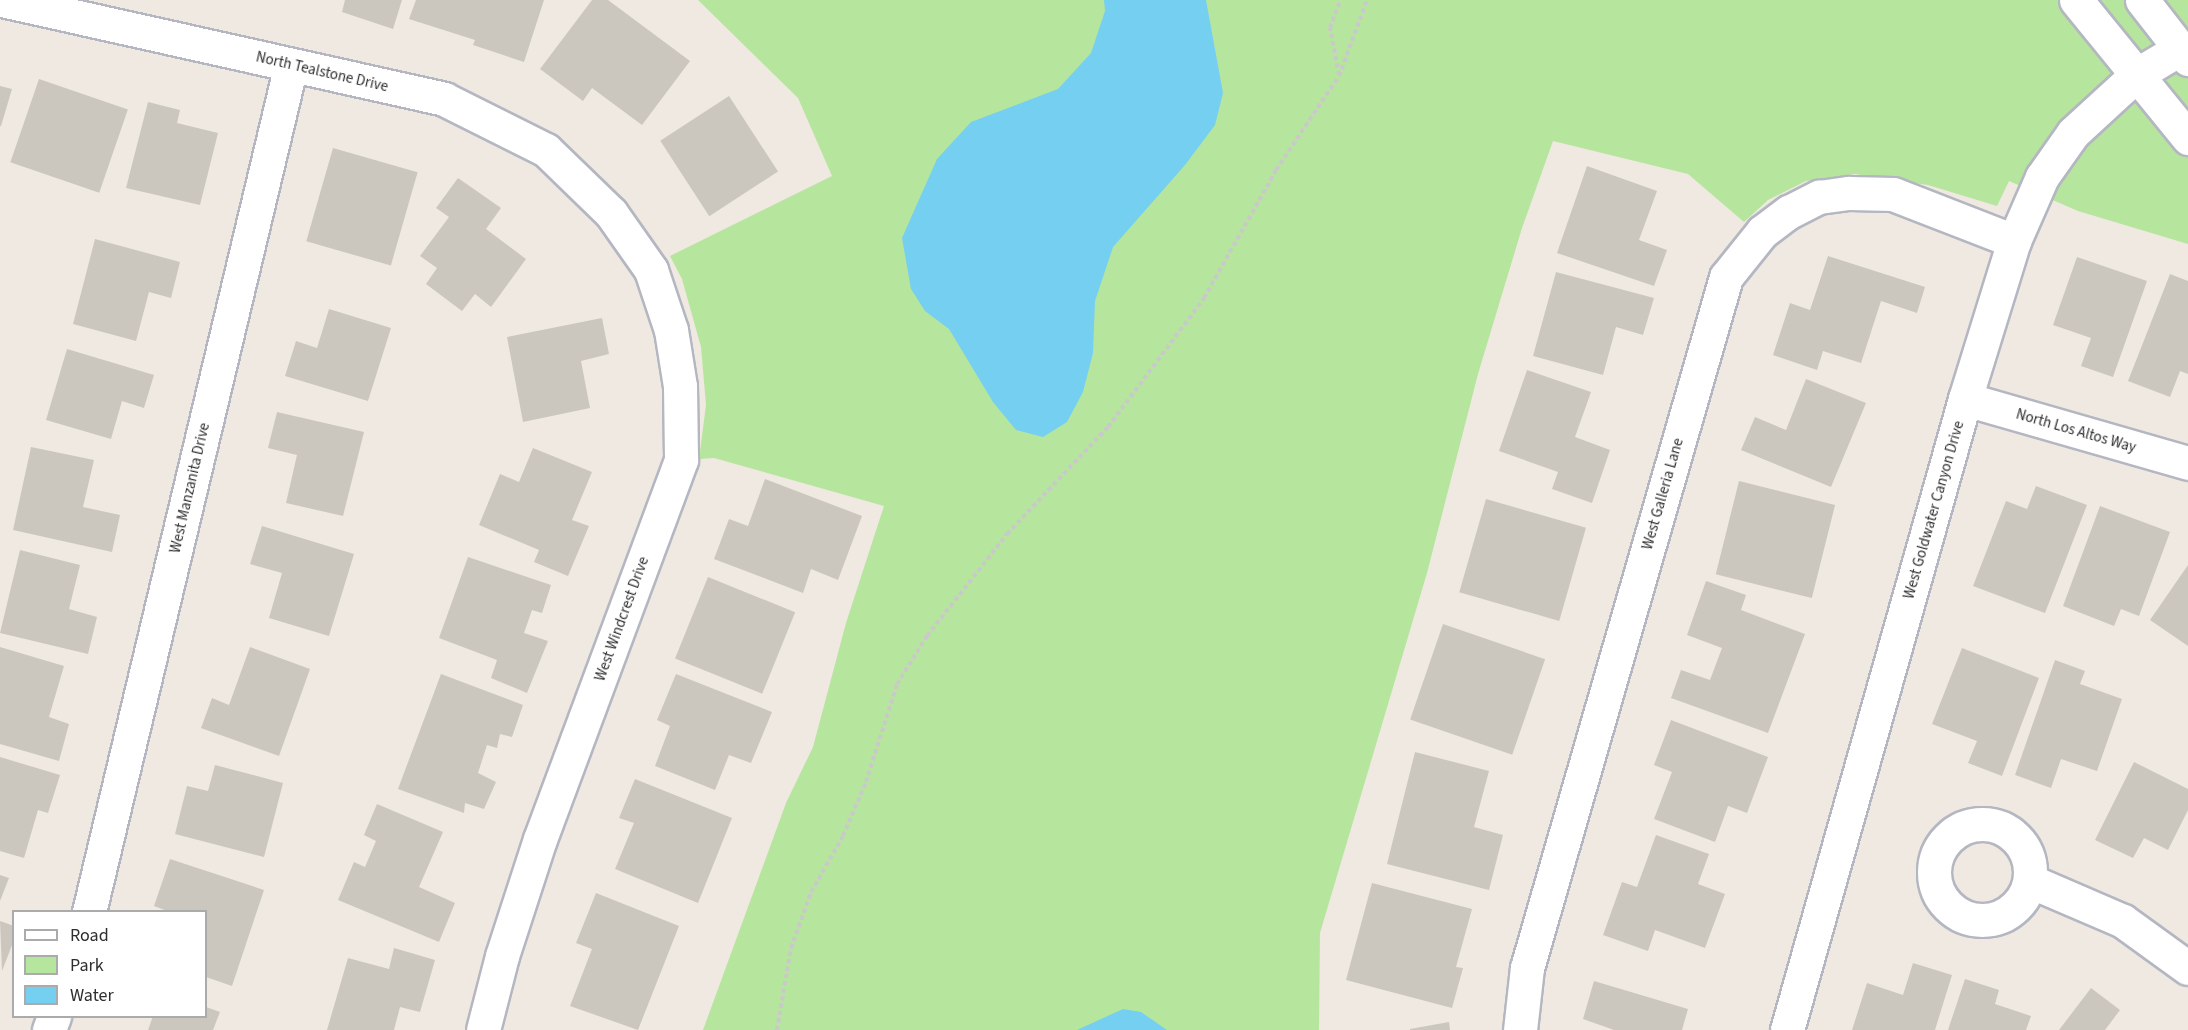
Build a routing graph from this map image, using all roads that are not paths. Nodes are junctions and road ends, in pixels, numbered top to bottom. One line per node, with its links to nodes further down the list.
1 (2, 0): 5 (street, North Tealstone Drive)
2 (2076, 0): 6 (street)
3 (2142, 0): 4 (street)
4 (2183, 54): 6 (street, West Goldwater Canyon Drive)
5 (291, 65): 8 (street, North Tealstone Drive); 13 (street, West Manzanita Drive)
6 (2136, 75): 7 (street); 9 (street, West Goldwater Canyon Drive)
7 (2188, 138)
8 (611, 213): 15 (street, West Windcrest Drive)
9 (2014, 242): 10 (street, West Goldwater Canyon Drive); 16 (street, West Galleria Lane)
10 (1965, 399): 11 (street, North Los Altos Way); 17 (street, West Goldwater Canyon Drive)
11 (2188, 463)
12 (2030, 881): 14 (street)
13 (89, 910)
14 (2188, 968)
15 (483, 1030)
16 (1520, 1030)
17 (1787, 1030)

